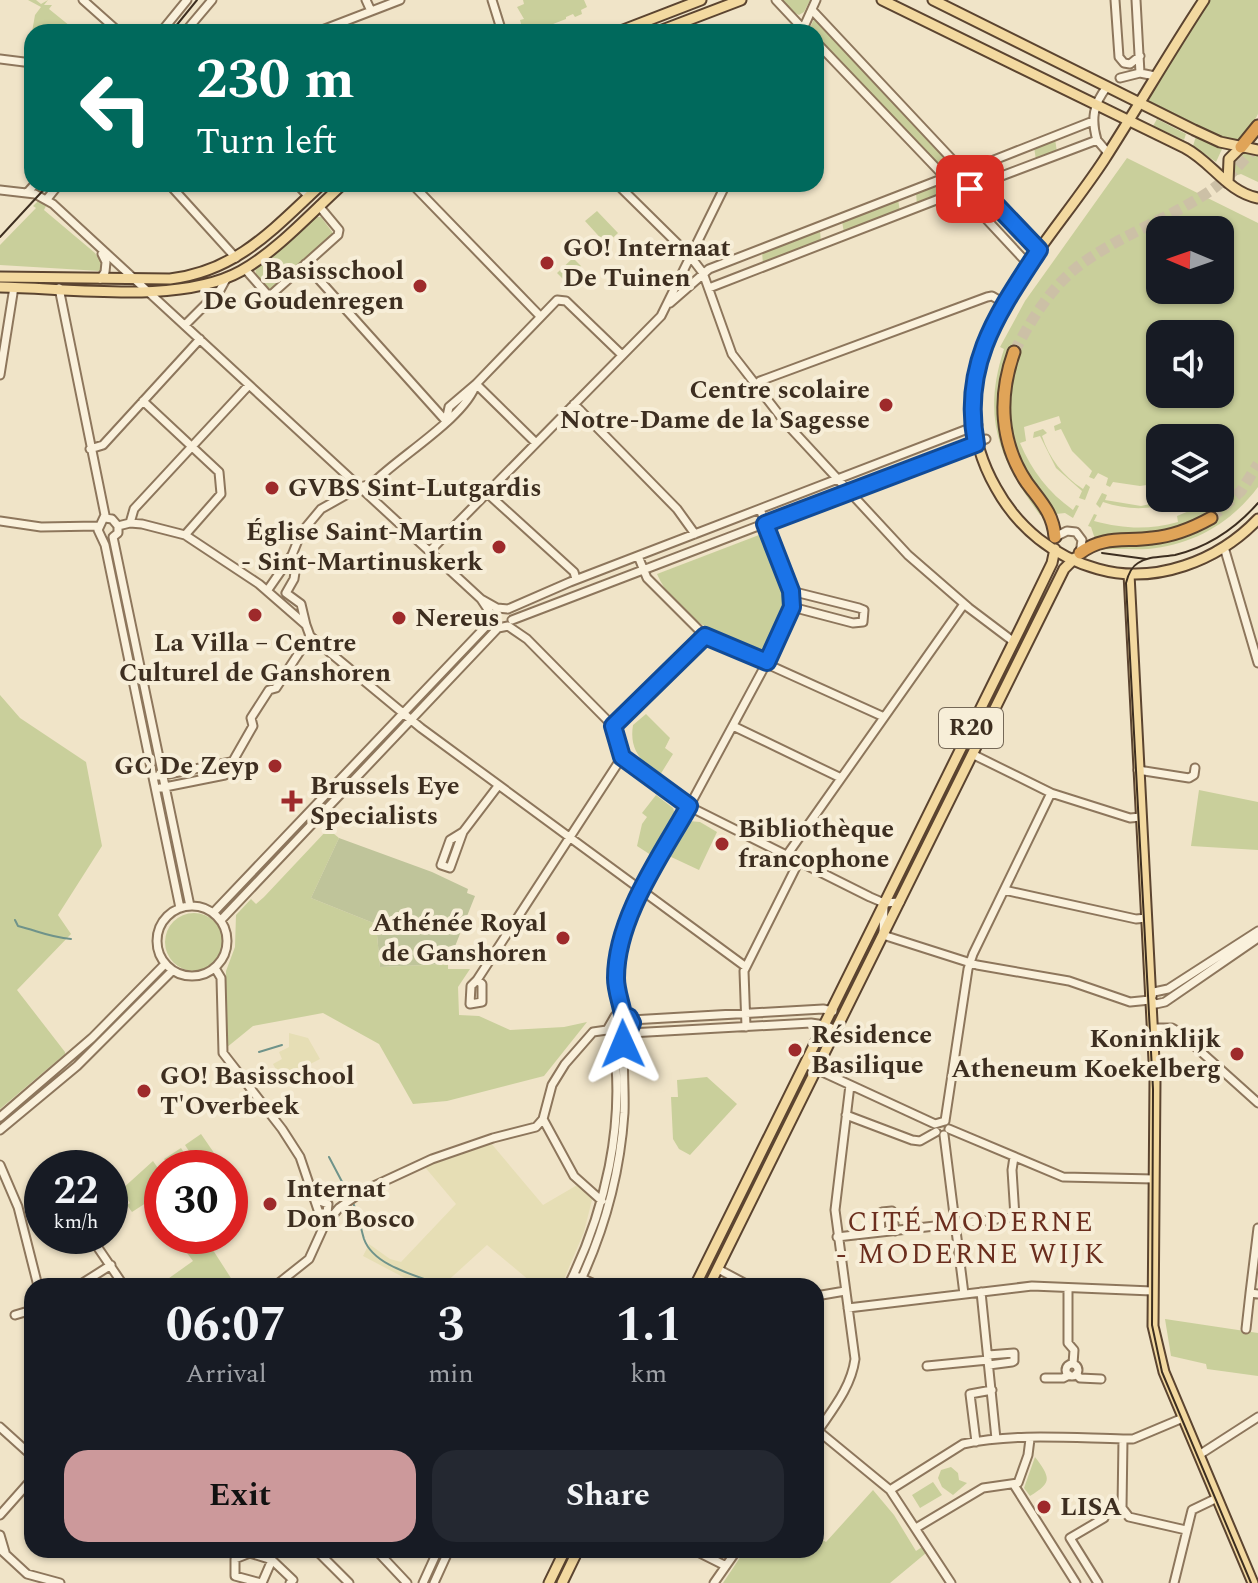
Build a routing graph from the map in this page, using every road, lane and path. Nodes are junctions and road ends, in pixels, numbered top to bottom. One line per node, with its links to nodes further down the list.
1 (83, 0): 18 (street)
2 (187, 0): 19 (street)
3 (212, 0): 20 (street)
4 (366, 0): 17 (street)
5 (400, 0): 17 (street)
6 (492, 0): 22 (street)
7 (701, 0): 23 (main road)
8 (741, 0): 24 (main road)
9 (776, 0): 25 (street)
10 (816, 0): 16 (street)
11 (882, 0): 34 (main road)
12 (933, 0): 34 (main road)
13 (1115, 0): 28 (street)
14 (1136, 0): 28 (street)
15 (1204, 0): 32 (main road)
16 (812, 10): 26 (street); 45 (street)
17 (371, 11): 21 (street)
18 (110, 24)
19 (168, 24)
20 (192, 24)
21 (338, 24)
22 (500, 24)
23 (639, 24)
24 (678, 24)
25 (797, 24)
26 (806, 24)
27 (824, 50): 46 (street)
28 (1140, 56): 31 (street)
29 (0, 59): 30 (street)
30 (24, 62)
31 (1140, 73): 32 (street); 33 (street)
32 (1155, 76): 35 (main road)
33 (1120, 78)
34 (1101, 96): 35 (main road); 36 (main road); 37 (street)
35 (1139, 104): 36 (main road); 42 (main road)
36 (1129, 120): 44 (main road); 47 (main road)
37 (1093, 121): 39 (street); 40 (street)
38 (1258, 126): 42 (highway)
39 (1078, 128): 41 (street); 45 (street)
40 (1097, 140): 41 (street); 44 (street)
41 (1081, 146): 48 (street)
42 (1241, 147): 43 (main road); 47 (main road)
43 (1258, 150)
44 (1108, 153): 65 (main road)
45 (964, 171): 46 (street); 48 (street)
46 (951, 179): 58 (street); 68 (street)
47 (1228, 183): 61 (main road)
48 (973, 184): 58 (street); 65 (street)
49 (0, 190): 59 (street)
50 (53, 192): 62 (street)
51 (176, 192): 67 (street)
52 (304, 192): 60 (street)
53 (314, 192): 60 (main road)
54 (334, 192): 63 (main road)
55 (420, 192): 85 (street)
56 (625, 192): 66 (street)
57 (722, 192): 66 (street)
58 (960, 192): 70 (street); 77 (street)
59 (27, 193): 62 (street)
60 (309, 197): 67 (main road)
61 (1257, 197)
62 (47, 199): 64 (street)
63 (319, 206): 69 (street); 71 (main road)
64 (97, 245): 74 (street); 75 (street)
65 (1039, 250): 70 (main road)
66 (690, 256): 72 (street); 84 (street)
67 (236, 258): 75 (main road)
68 (728, 262): 72 (street); 77 (street)
69 (305, 264): 71 (street); 96 (street)
70 (1029, 265): 83 (main road)
71 (245, 269): 76 (main road)
72 (703, 273): 81 (street); 84 (street)
73 (0, 277): 78 (main road)
74 (100, 279): 75 (main road); 78 (main road)
75 (134, 279): 82 (street)
76 (226, 279): 82 (main road); 86 (street)
77 (732, 279): 81 (street)
78 (58, 284): 80 (main road); 82 (main road); 101 (street)
79 (0, 287): 80 (main road)
80 (14, 287): 90 (street)
81 (709, 288): 93 (street)
82 (148, 290): 86 (street)
83 (1004, 303): 93 (street); 97 (main road)
84 (668, 305): 89 (street)
85 (539, 315): 89 (street); 91 (street)
86 (185, 325): 87 (street)
87 (200, 339): 92 (street); 94 (street)
88 (1014, 352): 118 (highway, R20)
89 (622, 355): 95 (street)
90 (0, 375)
91 (476, 384): 96 (street); 98 (street)
92 (249, 385): 100 (street); 103 (street)
93 (755, 386): 102 (street)
94 (143, 401): 100 (street); 101 (street)
95 (574, 404): 98 (street); 115 (street)
96 (446, 421): 103 (street)
97 (975, 426): 99 (main road); 99 (street); 102 (street)
98 (536, 443): 104 (street)
99 (976, 444): 105 (street); 122 (main road)
100 (190, 447): 111 (street); 116 (street)
101 (90, 449): 107 (street)
102 (836, 479): 105 (street); 106 (street)
103 (360, 487): 121 (street); 123 (street)
104 (487, 493): 121 (street); 128 (street)
105 (848, 493): 112 (street); 133 (street)
106 (760, 509): 112 (street); 115 (street)
107 (105, 518): 113 (street); 114 (street)
108 (1211, 518): 125 (highway)
109 (1258, 519): 120 (main road)
110 (0, 521): 113 (street)
111 (130, 523): 114 (street); 116 (street)
112 (765, 524): 126 (street); 131 (street)
113 (98, 526): 119 (street)
114 (118, 526): 117 (street)
115 (695, 534): 124 (street)
116 (185, 535): 130 (street)
117 (113, 537): 119 (street); 145 (street)
118 (1055, 537): 122 (main road, R20); 125 (street)
119 (104, 538): 146 (street)
120 (1224, 547): 127 (main road); 148 (street)
121 (430, 551): 136 (street)
122 (1055, 552): 125 (main road); 144 (main road, R20)
123 (292, 555): 130 (street); 132 (street)
124 (638, 556): 126 (street); 128 (street)
125 (1077, 556): 127 (main road); 154 (main road, R20)
126 (644, 571): 137 (street); 143 (street)
127 (1129, 574): 158 (main road)
128 (576, 579): 135 (street)
129 (275, 585): 132 (street)
130 (267, 591): 139 (street)
131 (791, 591): 134 (street); 134 (street)
132 (284, 597): 139 (street)
133 (964, 604): 144 (street); 150 (street)
134 (792, 607): 147 (street)
135 (508, 609): 136 (street); 138 (street)
136 (493, 614): 140 (street); 149 (street)
137 (527, 616): 138 (street); 142 (street)
138 (510, 623): 140 (street); 142 (street)
139 (306, 625): 141 (street)
140 (498, 628): 151 (street)
141 (310, 636): 149 (street); 156 (street)
142 (526, 636): 152 (street)
143 (705, 636): 147 (street); 152 (street)
144 (1014, 642): 175 (main road, R20)
145 (137, 649): 146 (street); 159 (street)
146 (128, 651): 159 (street)
147 (767, 662): 150 (street); 153 (street)
148 (1258, 663)
149 (402, 713): 151 (street); 165 (street)
150 (884, 717): 160 (street)
151 (411, 721): 161 (street); 166 (street)
152 (613, 726): 155 (street)
153 (733, 726): 160 (street); 164 (street)
154 (972, 754): 163 (street); 174 (main road, R20)
155 (622, 757): 164 (street); 169 (street)
156 (231, 762): 159 (street); 162 (street)
157 (1195, 768): 158 (street)
158 (1138, 770): 167 (main road)
159 (158, 776): 162 (street)
160 (841, 778): 170 (street)
161 (498, 786): 168 (street); 169 (street)
162 (160, 788): 176 (street); 177 (street)
163 (1051, 793): 167 (street); 173 (street)
164 (689, 806): 170 (street); 172 (street)
165 (311, 809): 166 (street); 178 (street)
166 (318, 816): 180 (street)
167 (1141, 817): 179 (main road)
168 (463, 832): 168 (street)
169 (570, 836): 172 (street); 189 (street)
170 (787, 855): 171 (street)
171 (799, 861): 175 (street); 186 (street)
172 (643, 890): 186 (street); 193 (street)
173 (1004, 890): 179 (street); 185 (street)
174 (900, 902): 175 (street); 182 (main road, R20)
175 (884, 903): 182 (street); 191 (main road, R20)
176 (190, 906): 177 (street); 178 (street)
177 (180, 908): 184 (street)
178 (213, 913): 180 (street)
179 (1147, 918): 190 (main road)
180 (221, 920): 187 (street)
181 (1258, 931): 190 (street)
182 (883, 935): 185 (street); 194 (main road, R20)
183 (1258, 938): 190 (street)
184 (165, 964): 188 (street); 203 (street)
185 (970, 964): 190 (street); 214 (street)
186 (746, 967): 192 (street)
187 (215, 968): 188 (street); 218 (street)
188 (172, 971): 205 (street)
189 (477, 980)
190 (1152, 996): 198 (main road); 210 (main road)
191 (832, 1010): 192 (street); 194 (street); 196 (main road, R20)
192 (745, 1013): 195 (street); 197 (street)
193 (623, 1015): 195 (street); 199 (street)
194 (842, 1015): 200 (main road, R20)
195 (631, 1020): 201 (street)
196 (825, 1025): 197 (street); 200 (street); 204 (main road, R20)
197 (746, 1027): 201 (street)
198 (1157, 1028): 208 (street); 210 (main road)
199 (607, 1030): 202 (street); 212 (street)
200 (835, 1030): 206 (main road, R20)
201 (627, 1036): 202 (street); 233 (street)
202 (613, 1040): 219 (street)
203 (69, 1059): 205 (street); 211 (street)
204 (805, 1064): 206 (street); 234 (main road, R20)
205 (77, 1066): 213 (street)
206 (816, 1069): 207 (street); 227 (main road, R20)
207 (850, 1085): 209 (street); 214 (street)
208 (1255, 1100)
209 (846, 1115): 214 (street); 224 (street)
210 (1155, 1116): 217 (main road)
211 (0, 1117)
212 (543, 1119): 219 (street); 231 (street)
213 (0, 1130)
214 (941, 1130): 215 (street); 220 (street)
215 (1014, 1157): 217 (street); 220 (street)
216 (0, 1165): 228 (street)
217 (1154, 1179): 239 (main road)
218 (314, 1199)
219 (602, 1201): 232 (street)
220 (956, 1224): 222 (street); 241 (street)
221 (1258, 1228): 242 (street)
222 (895, 1231): 223 (street); 223 (street)
223 (881, 1232): 224 (street)
224 (837, 1237): 238 (street)
225 (103, 1254): 226 (street)
226 (111, 1265): 229 (street); 230 (street)
227 (718, 1269): 235 (main road, R20); 236 (street)
228 (36, 1278)
229 (91, 1278)
230 (119, 1278)
231 (285, 1278)
232 (578, 1278)
233 (579, 1278)
234 (699, 1278)
235 (713, 1278)
236 (735, 1278)
237 (1068, 1288): 239 (street); 240 (street); 250 (street)
238 (845, 1291): 243 (street); 244 (street)
239 (1152, 1291): 255 (main road)
240 (981, 1292): 241 (street); 248 (street)
241 (964, 1294): 244 (street)
242 (1254, 1294): 247 (street)
243 (824, 1295)
244 (848, 1308): 256 (street)
245 (24, 1312): 246 (street)
246 (15, 1315)
247 (1246, 1329)
248 (988, 1360): 249 (street); 253 (street)
249 (927, 1366)
250 (1072, 1375): 251 (street); 252 (street)
251 (1045, 1378)
252 (1101, 1379)
253 (992, 1390): 259 (street); 262 (street)
254 (1258, 1417): 264 (street)
255 (1183, 1418): 261 (street); 264 (main road)
256 (824, 1422)
257 (0, 1427): 263 (street)
258 (824, 1438): 267 (street)
259 (996, 1439): 260 (street); 262 (street)
260 (1030, 1439): 261 (street); 265 (street)
261 (1123, 1439): 272 (street)
262 (976, 1442): 267 (street)
263 (24, 1449)
264 (1199, 1455): 268 (main road)
265 (1014, 1485): 271 (street); 299 (street)
266 (24, 1488): 269 (street)
267 (890, 1490): 271 (street)
268 (1217, 1498): 272 (street); 302 (main road)
269 (0, 1515)
270 (1104, 1518): 300 (street)
271 (916, 1528): 298 (street)
272 (1186, 1530): 301 (street)
273 (0, 1535): 274 (street)
274 (3, 1552): 287 (street)
275 (238, 1558): 289 (street)
276 (266, 1558): 285 (street)
277 (324, 1558): 291 (street)
278 (384, 1558): 292 (street)
279 (434, 1558): 293 (street)
280 (445, 1558): 294 (street)
281 (561, 1558): 295 (main road)
282 (574, 1558): 296 (main road)
283 (710, 1558): 286 (street)
284 (732, 1558): 286 (street)
285 (272, 1560): 289 (street); 290 (street)
286 (726, 1566): 297 (street)
287 (40, 1581): 288 (street)
288 (60, 1583)
289 (261, 1583)
290 (290, 1583)
291 (349, 1583)
292 (407, 1583)
293 (423, 1583)
294 (434, 1583)
295 (549, 1583)
296 (562, 1583)
297 (714, 1583)
298 (951, 1583)
299 (1076, 1583)
300 (1098, 1583)
301 (1174, 1583)
302 (1253, 1583)

